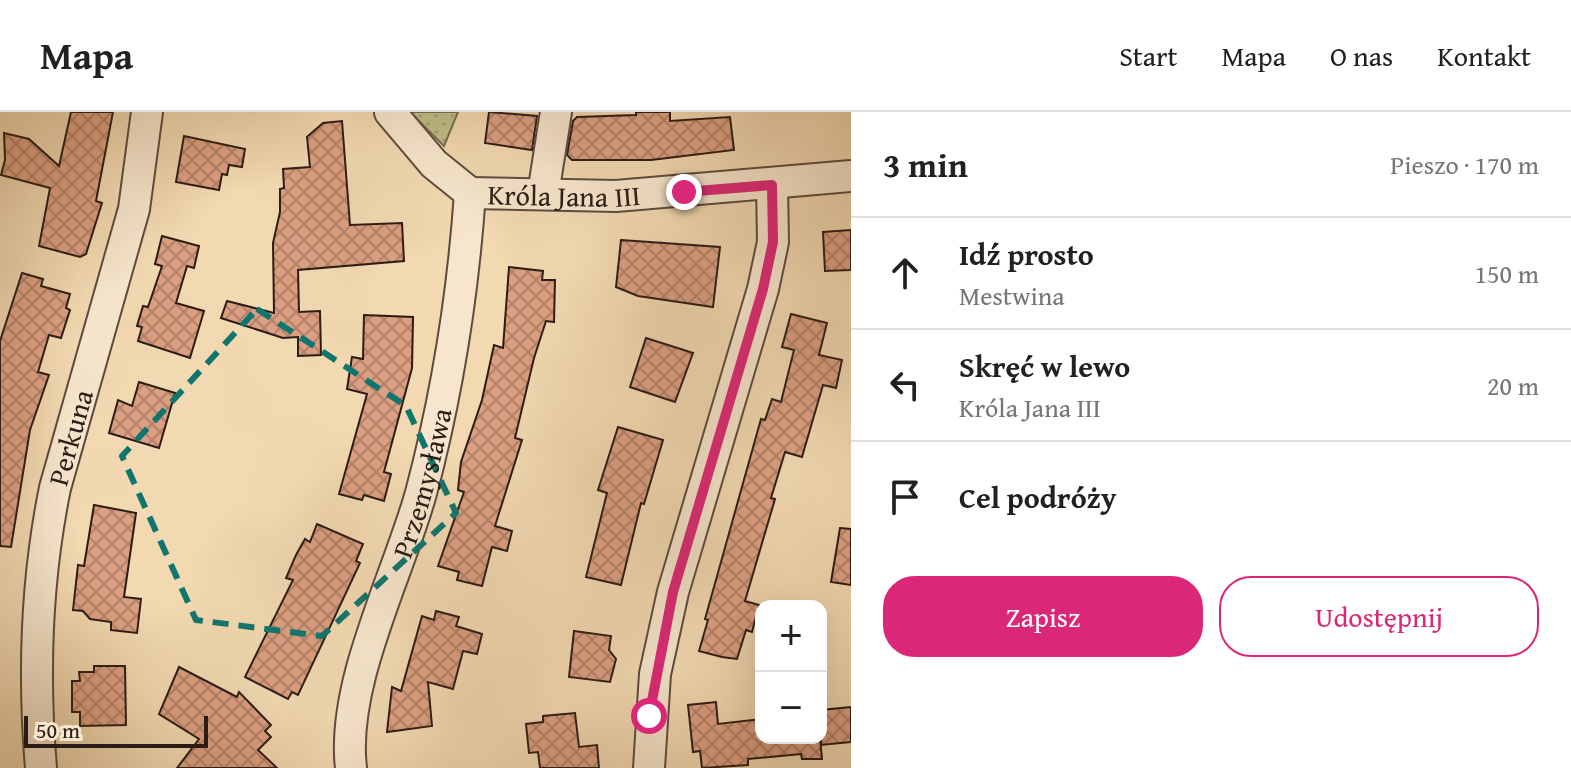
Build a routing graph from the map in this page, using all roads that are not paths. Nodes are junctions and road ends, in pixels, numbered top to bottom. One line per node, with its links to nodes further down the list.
1 (147, 112): 8 (street, Perkuna)
2 (390, 112): 6 (street)
3 (556, 112): 7 (street)
4 (851, 176): 5 (street, Króla Jana III)
5 (772, 185): 7 (street, Króla Jana III); 10 (street)
6 (470, 193): 7 (street, Króla Jana III); 9 (street, Przemysława)
7 (543, 194)
8 (41, 768)
9 (351, 768)
10 (649, 768)

